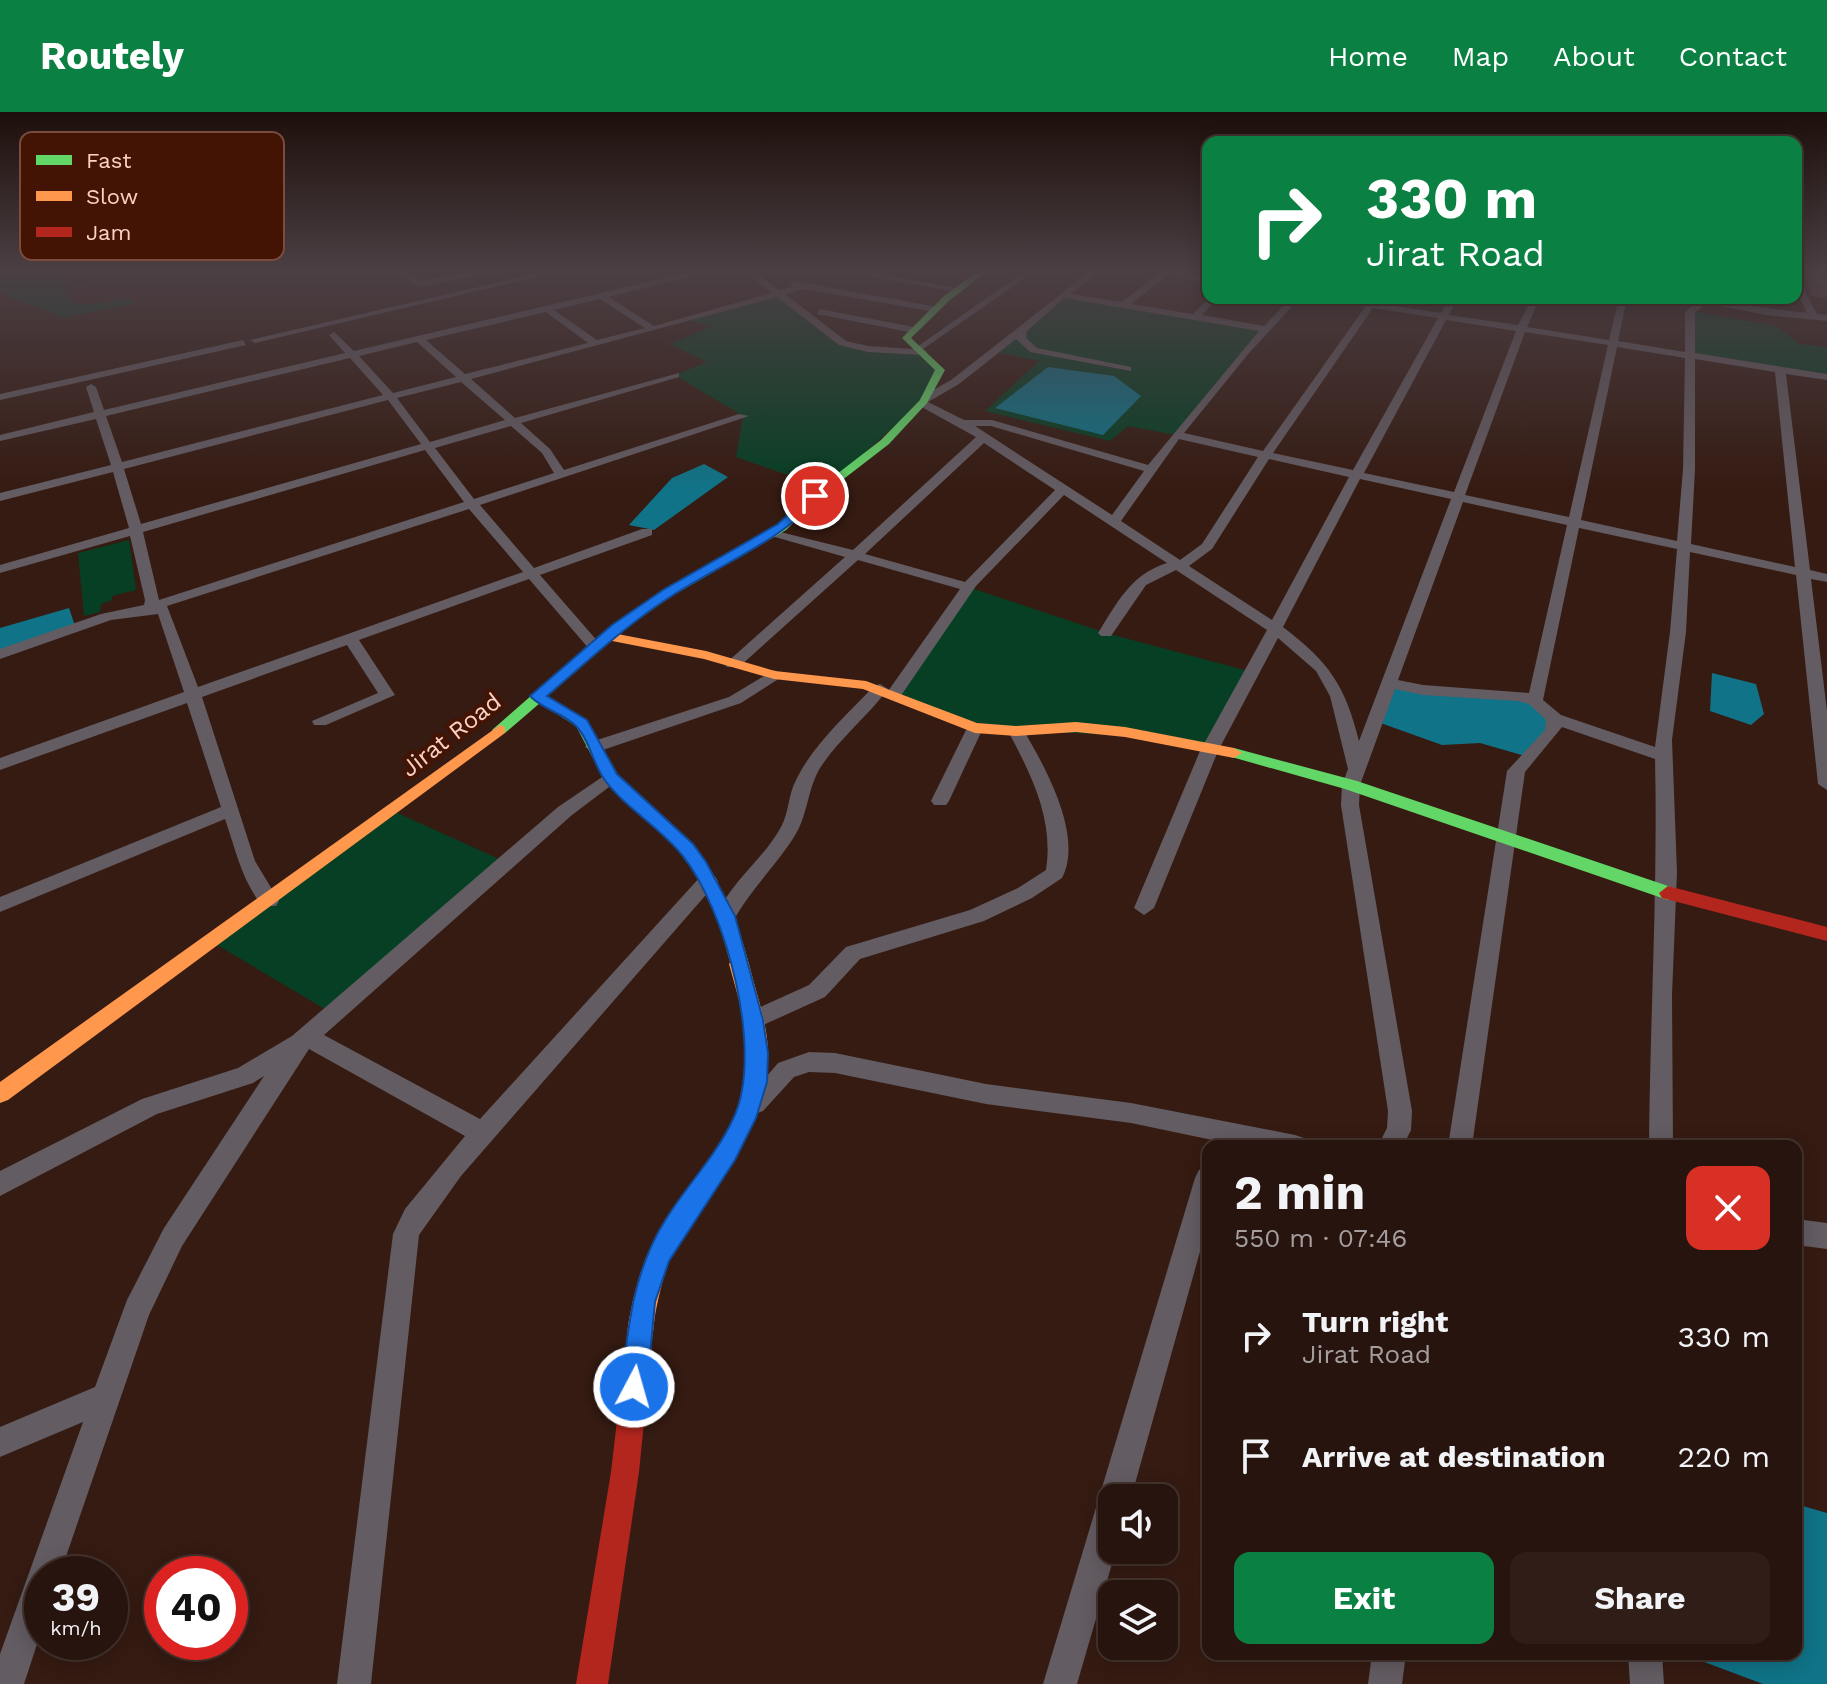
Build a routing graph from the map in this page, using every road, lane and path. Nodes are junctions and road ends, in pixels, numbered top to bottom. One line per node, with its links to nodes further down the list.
1 (247, 342): 30 (street)
2 (342, 342): 19 (street)
3 (404, 342): 19 (street)
4 (423, 342): 27 (street)
5 (845, 342): 18 (street)
6 (913, 342): 18 (street)
7 (921, 342): 18 (street)
8 (1007, 342): 21 (street)
9 (1025, 342): 22 (street)
10 (1255, 342): 36 (street)
11 (1345, 342): 40 (street)
12 (1430, 342): 44 (street)
13 (1516, 342): 47 (street)
14 (1611, 342): 17 (street)
15 (1689, 342): 20 (street)
16 (594, 343): 27 (street)
17 (1615, 343): 20 (street); 49 (street)
18 (918, 344): 24 (street)
19 (354, 354): 29 (street); 32 (street)
20 (1689, 355): 23 (street); 54 (street)
21 (980, 365): 24 (street); 31 (street)
22 (1127, 369)
23 (1780, 369): 26 (street); 59 (street)
24 (939, 373): 31 (street, Jirat Road)
25 (675, 375): 34 (street)
26 (1827, 377)
27 (461, 378): 29 (street); 34 (street)
28 (91, 387): 32 (street)
29 (390, 396): 39 (street); 41 (street)
30 (0, 397)
31 (923, 401): 35 (street); 53 (street, Jirat Road)
32 (100, 414): 38 (street); 41 (street)
33 (743, 416): 43 (street)
34 (513, 421): 39 (street); 43 (street)
35 (962, 423): 37 (street); 42 (street)
36 (1176, 435): 40 (street); 42 (street)
37 (983, 437): 45 (street); 55 (street)
38 (0, 438)
39 (426, 447): 48 (street); 51 (street)
40 (1266, 454): 44 (street); 56 (street)
41 (115, 466): 46 (street); 51 (street)
42 (1150, 469): 50 (street)
43 (561, 474): 48 (street)
44 (1356, 476): 47 (street); 63 (street)
45 (1062, 490): 50 (street); 61 (street)
46 (0, 497)
47 (1459, 498): 49 (street); 70 (street)
48 (470, 502): 58 (street); 62 (street)
49 (1574, 521): 54 (street); 74 (street)
50 (1112, 524): 56 (street)
51 (137, 530): 57 (street); 62 (street)
52 (647, 532): 58 (street)
53 (773, 532): 55 (street); 66 (street, Jirat Road)
54 (1684, 545): 59 (street); 81 (street)
55 (856, 554): 61 (street); 68 (street)
56 (1181, 566): 63 (street); 64 (street)
57 (0, 569)
58 (532, 572): 65 (street); 66 (street)
59 (1801, 572): 60 (street); 85 (street)
60 (1827, 578)
61 (968, 587): 71 (street)
62 (151, 607): 67 (street); 72 (street)
63 (1276, 629): 80 (street); 84 (street)
64 (1106, 633)
65 (350, 638): 72 (street); 76 (street)
66 (601, 642): 68 (street); 73 (street, Jirat Road)
67 (0, 654)
68 (733, 664): 69 (street)
69 (774, 675): 71 (street); 79 (street)
70 (1390, 683): 74 (street); 84 (street)
71 (887, 692): 77 (street); 94 (street)
72 (191, 695): 82 (street); 87 (street)
73 (538, 696): 79 (street); 91 (street, Jirat Road)
74 (1535, 701): 75 (street)
75 (1555, 719): 81 (street); 88 (street)
76 (320, 721)
77 (975, 728): 78 (street); 86 (street)
78 (1016, 731): 80 (street); 96 (street)
79 (594, 747): 83 (street)
80 (1211, 747): 84 (street); 93 (street)
81 (1663, 756): 90 (street)
82 (0, 764)
83 (611, 777): 89 (street); 97 (street)
84 (1354, 778): 88 (street); 102 (street)
85 (1827, 784)
86 (940, 801)
87 (231, 810): 91 (street); 92 (street)
88 (1505, 837): 90 (street); 103 (street)
89 (708, 881): 94 (street); 100 (street)
90 (1666, 892): 95 (street); 104 (street)
91 (269, 901): 98 (street, Jirat Road)
92 (0, 905)
93 (1144, 908)
94 (726, 916): 96 (street)
95 (1827, 934)
96 (753, 1020): 99 (street)
97 (304, 1040): 100 (street); 105 (street); 109 (street)
98 (0, 1094)
99 (745, 1118): 101 (street); 119 (street)
100 (483, 1133): 118 (street)
101 (1220, 1138)
102 (1393, 1140)
103 (1461, 1140)
104 (1661, 1140)
105 (0, 1184)
106 (1202, 1199): 111 (street)
107 (1802, 1233): 108 (street)
108 (1827, 1236)
109 (105, 1398): 110 (street); 112 (street)
110 (0, 1442)
111 (1119, 1484)
112 (50, 1556)
113 (1098, 1556): 120 (street)
114 (24, 1633): 117 (street)
115 (1388, 1660): 121 (street)
116 (1645, 1660): 122 (street)
117 (7, 1684)
118 (354, 1684)
119 (592, 1684)
120 (1060, 1684)
121 (1385, 1684)
122 (1647, 1684)

